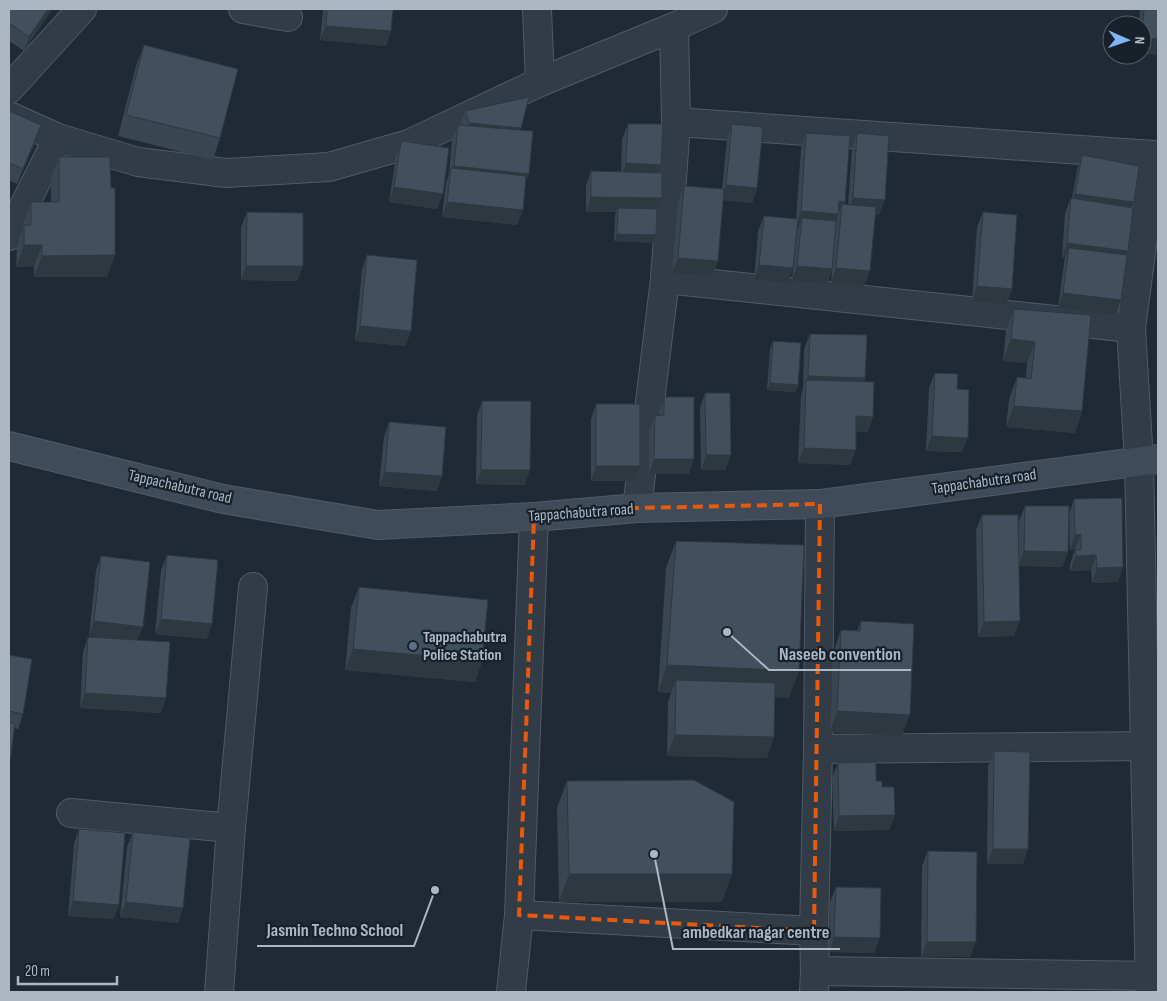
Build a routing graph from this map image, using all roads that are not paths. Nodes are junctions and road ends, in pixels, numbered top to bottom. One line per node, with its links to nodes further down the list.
1 (82, 9): 8 (street)
2 (242, 9): 5 (street)
3 (537, 9): 7 (street)
4 (713, 9): 6 (street)
5 (288, 17)
6 (674, 27): 7 (street); 10 (street)
7 (540, 82): 11 (street)
8 (9, 89)
9 (9, 116): 11 (street)
10 (676, 122): 12 (street); 14 (street)
11 (58, 138): 13 (street)
12 (1156, 155): 15 (street)
13 (9, 236)
14 (665, 278): 15 (street); 19 (street)
15 (1132, 328): 17 (street)
16 (9, 446): 20 (main road, Tappachabutra road)
17 (1148, 460): 18 (main road, Tappachabutra road); 22 (street)
18 (820, 504): 19 (main road, Tappachabutra road); 23 (street)
19 (637, 508): 20 (main road, Tappachabutra road)
20 (534, 517): 26 (street)
21 (253, 587): 25 (street)
22 (1151, 746): 23 (street); 29 (street)
23 (818, 749): 27 (street)
24 (71, 813): 25 (street)
25 (231, 828): 30 (street)
26 (519, 915): 27 (street); 31 (street)
27 (814, 931): 28 (street)
28 (815, 981): 29 (street)
29 (1152, 981)
30 (219, 992)
31 (511, 992)

